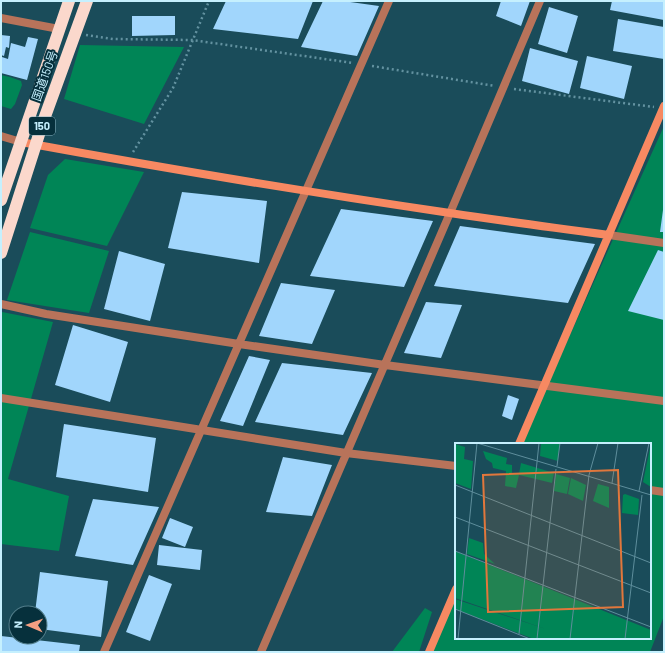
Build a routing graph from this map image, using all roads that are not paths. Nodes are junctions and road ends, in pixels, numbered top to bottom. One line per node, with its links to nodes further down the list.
1 (69, 1): 6 (highway, 国道150号 / 150)
2 (87, 1): 10 (highway, 国道150号 / 150)
3 (389, 1): 11 (street)
4 (540, 1): 13 (street)
5 (1, 18): 6 (street)
6 (59, 29): 9 (highway, 国道150号 / 150)
7 (664, 106): 14 (street)
8 (1, 136): 9 (street)
9 (21, 142): 10 (street); 12 (highway, 国道150号 / 150)
10 (36, 145): 11 (street); 16 (highway, 国道150号 / 150)
11 (307, 190): 13 (street); 18 (street)
12 (1, 200)
13 (450, 213): 14 (street); 19 (street)
14 (609, 235): 15 (street); 20 (street)
15 (664, 243)
16 (1, 253)
17 (1, 304): 18 (street)
18 (239, 344): 19 (street); 23 (street)
19 (384, 365): 20 (street); 25 (street)
20 (544, 385): 22 (street); 24 (street)
21 (1, 398): 23 (street)
22 (664, 401)
23 (201, 430): 25 (street); 30 (street)
24 (519, 443)
25 (346, 453): 26 (street); 31 (street)
26 (455, 466)
27 (651, 490): 28 (street)
28 (664, 492)
29 (455, 591): 32 (street)
30 (104, 652)
31 (261, 652)
32 (429, 652)

